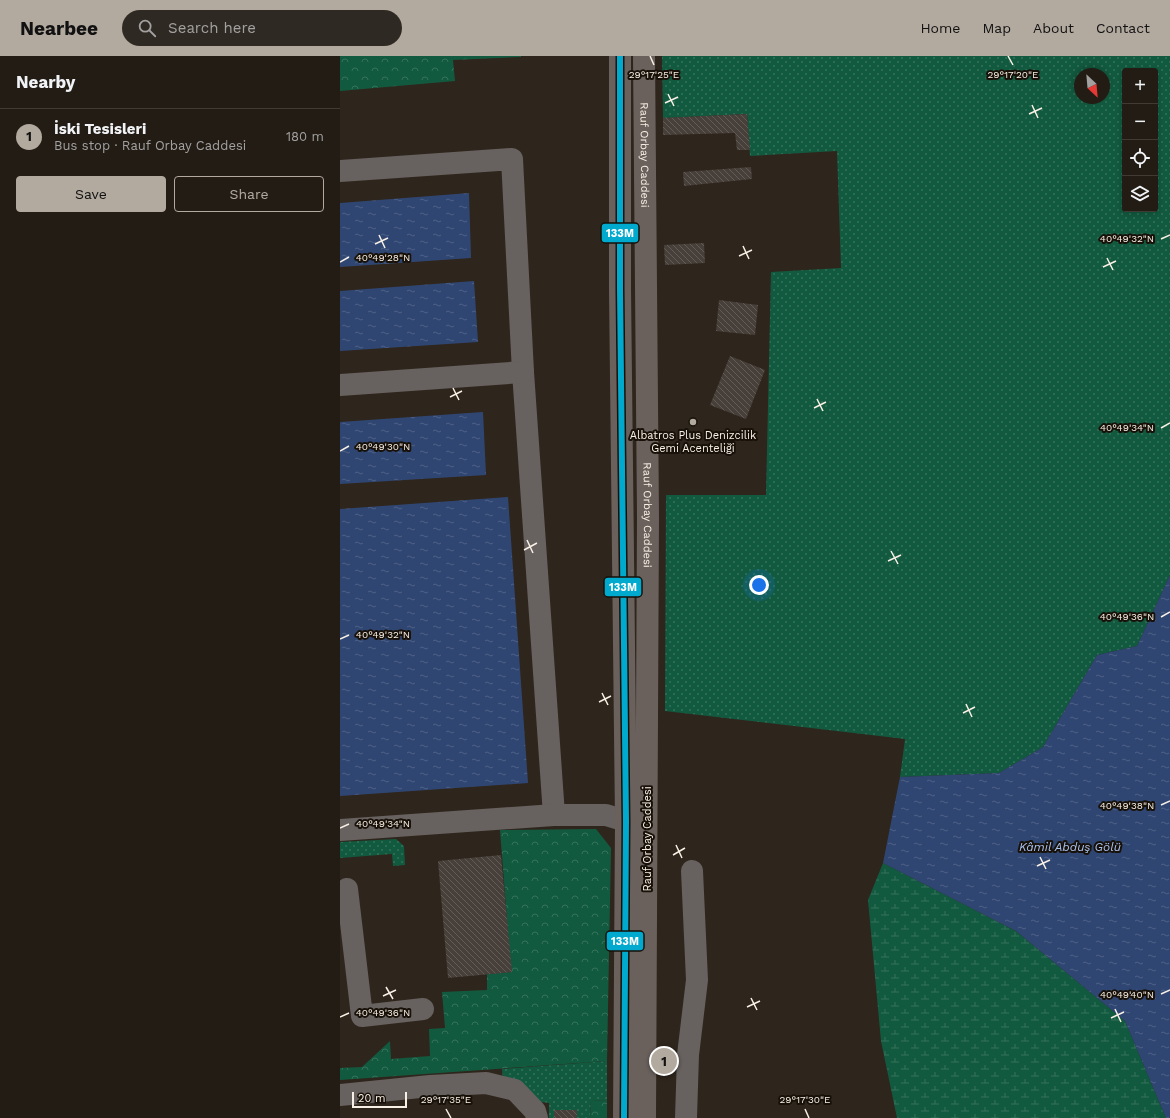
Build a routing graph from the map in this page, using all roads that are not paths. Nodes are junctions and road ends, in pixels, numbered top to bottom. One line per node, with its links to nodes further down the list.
1 (620, 56): 7 (main road, Rauf Orbay Caddesi)
2 (644, 56): 7 (main road, Rauf Orbay Caddesi)
3 (340, 171): 4 (street)
4 (523, 372): 5 (street); 6 (street)
5 (340, 385)
6 (554, 815): 7 (street); 8 (street)
7 (637, 821): 14 (main road, Rauf Orbay Caddesi); 15 (main road, Rauf Orbay Caddesi)
8 (340, 830)
9 (692, 871): 16 (street)
10 (347, 890): 11 (street)
11 (423, 1009)
12 (340, 1095): 13 (street)
13 (537, 1118)
14 (624, 1118)
15 (645, 1118)
16 (686, 1118)

